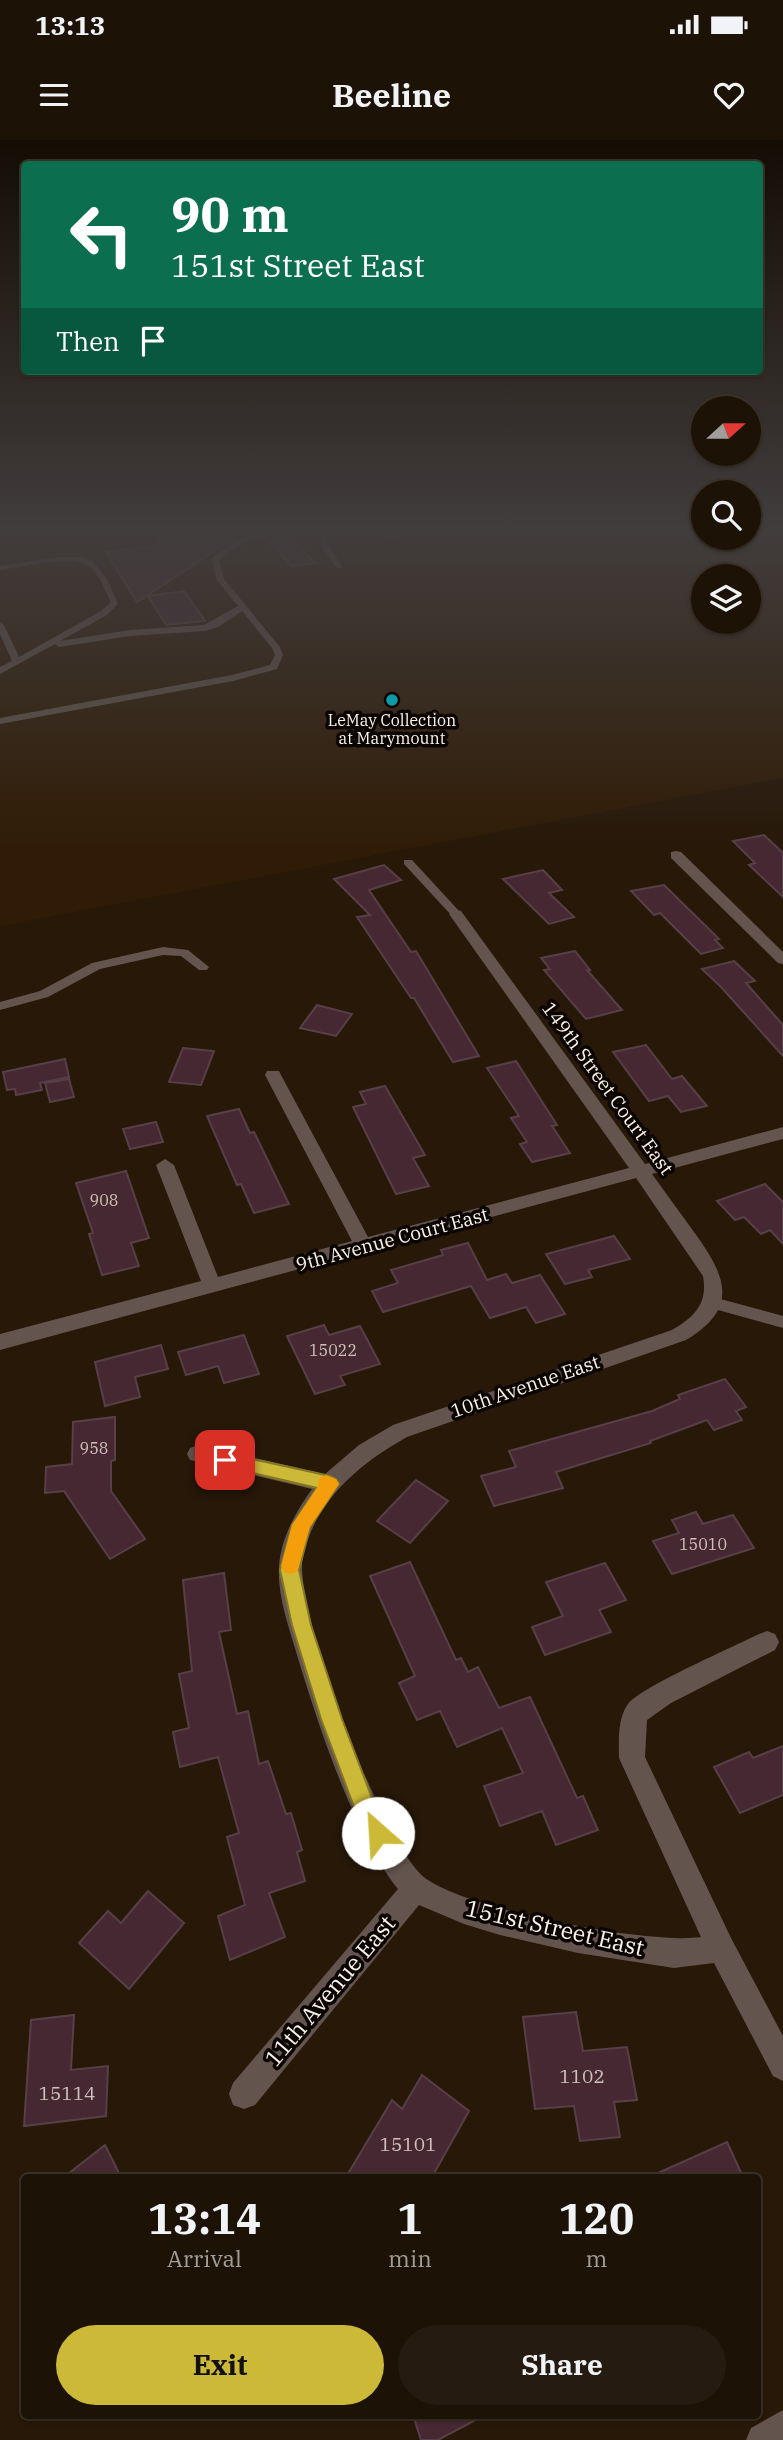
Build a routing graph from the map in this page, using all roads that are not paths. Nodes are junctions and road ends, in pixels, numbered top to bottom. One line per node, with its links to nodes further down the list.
1 (4, 633): 6 (lane)
2 (67, 633): 5 (lane)
3 (130, 633): 5 (lane)
4 (263, 633): 8 (lane)
5 (40, 649): 6 (lane)
6 (16, 662): 7 (lane)
7 (0, 671)
8 (0, 721)
9 (676, 855): 12 (street)
10 (408, 862): 11 (lane)
11 (456, 914): 18 (street, 149th Street Court East)
12 (783, 960)
13 (203, 967): 14 (lane)
14 (0, 1006)
15 (273, 1075): 19 (street)
16 (783, 1133): 18 (street, 9th Avenue Court East)
17 (165, 1165): 20 (street)
18 (643, 1171): 19 (street, 9th Avenue Court East); 21 (street, 149th Street Court East)
19 (364, 1246): 20 (street, 9th Avenue Court East)
20 (212, 1286): 23 (street, 9th Avenue Court East)
21 (714, 1298): 22 (lane); 25 (street, 10th Avenue East)
22 (783, 1322)
23 (0, 1342)
24 (198, 1454): 25 (street)
25 (330, 1484): 27 (street, 151st Street East)
26 (767, 1642): 28 (street)
27 (416, 1888): 28 (street, 151st Street East); 30 (street, 11th Avenue East)
28 (721, 1948): 29 (street)
29 (783, 2066)
30 (244, 2094)
31 (783, 2427): 32 (street)
32 (763, 2440)

